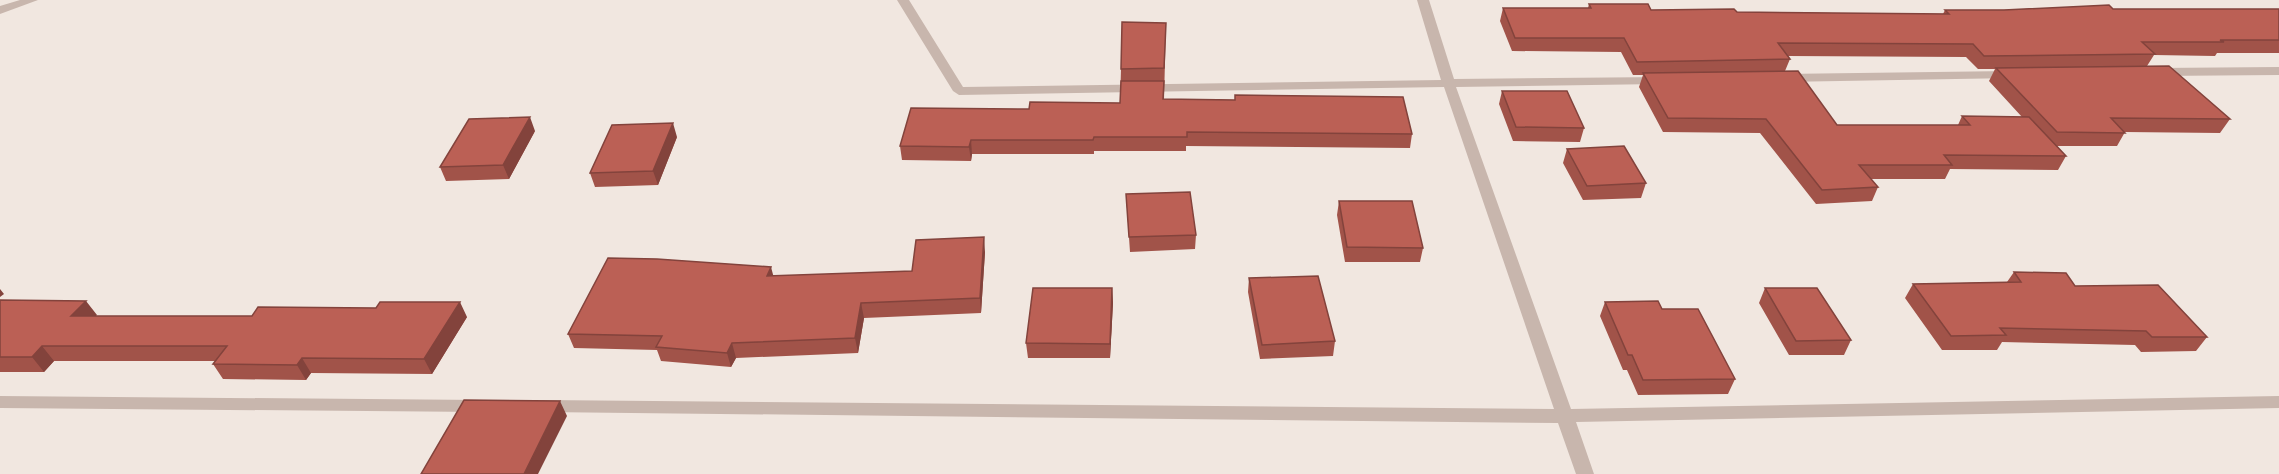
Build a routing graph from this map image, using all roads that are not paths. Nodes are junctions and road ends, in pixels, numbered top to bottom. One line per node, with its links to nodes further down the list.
1 (32, 0): 4 (street)
2 (903, 0): 10 (street)
3 (1422, 0): 10 (street)
4 (0, 10)
5 (2279, 70): 6 (street)
6 (2149, 72)
7 (2018, 74): 8 (street)
8 (1769, 78)
9 (1674, 80): 10 (street)
10 (1449, 83): 15 (street)
11 (0, 402): 13 (street)
12 (2279, 402): 15 (street)
13 (500, 406)
14 (524, 406): 15 (street)
15 (1565, 416): 16 (street)
16 (1585, 474)

